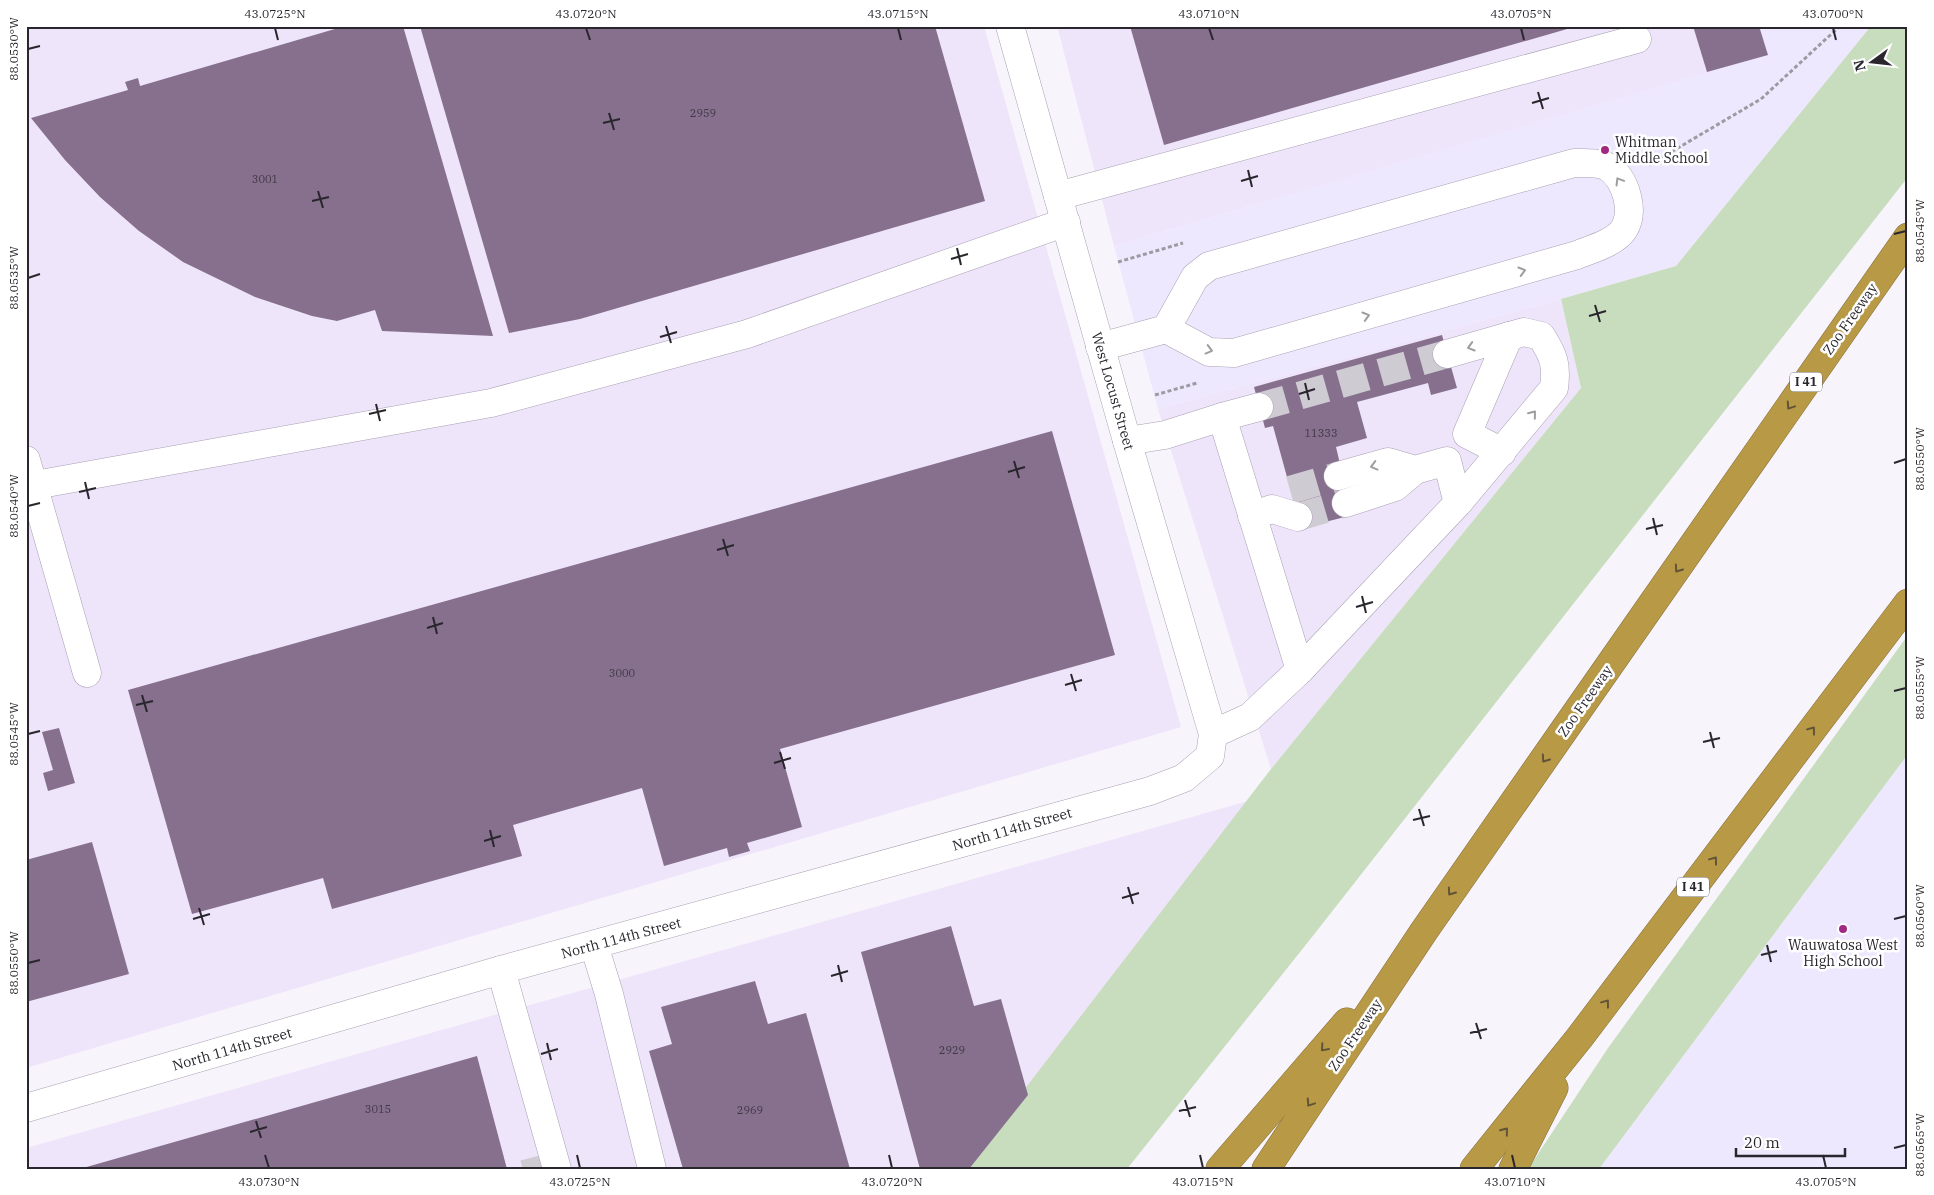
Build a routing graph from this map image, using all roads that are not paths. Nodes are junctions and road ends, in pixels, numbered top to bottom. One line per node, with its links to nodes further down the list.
1 (1010, 26): 3 (street, West Locust Street)
2 (1637, 39): 3 (street)
3 (1062, 209): 7 (street, West Locust Street); 14 (street)
4 (1908, 237): 25 (highway, Zoo Freeway / I 41, one-way to 25)
5 (1166, 329): 5 (street, one-way to 5); 7 (street)
6 (1509, 336): 8 (street, one-way to 8); 12 (street); 12 (street, North 114th Street, one-way to 6)
7 (1100, 348): 11 (street, West Locust Street)
8 (1447, 354)
9 (1259, 407): 10 (street)
10 (1222, 417): 11 (street); 19 (street)
11 (1127, 441): 24 (street, West Locust Street)
12 (1502, 452): 18 (street, North 114th Street)
13 (1415, 470): 15 (street, one-way to 15); 17 (street); 18 (street)
14 (30, 472): 23 (street)
15 (1338, 476)
16 (1290, 490): 19 (street)
17 (1346, 503)
18 (1458, 503): 22 (street, North 114th Street)
19 (1262, 513): 20 (street); 22 (street)
20 (1298, 517)
21 (1908, 603): 28 (highway, I 41, one-way to 21)
22 (1300, 670): 24 (street, North 114th Street)
23 (88, 673)
24 (1211, 745): 26 (street, North 114th Street)
25 (1424, 931): 32 (highway, one-way to 32); 33 (highway, Zoo Freeway / I 41, one-way to 33)
26 (594, 945): 27 (street, North 114th Street); 31 (street)
27 (501, 970): 29 (street, North 114th Street); 30 (street)
28 (1580, 1037): 34 (highway, I 41, one-way to 28); 35 (highway)
29 (26, 1108)
30 (546, 1163)
31 (652, 1169)
32 (1220, 1169)
33 (1266, 1169)
34 (1474, 1169)
35 (1513, 1169)

